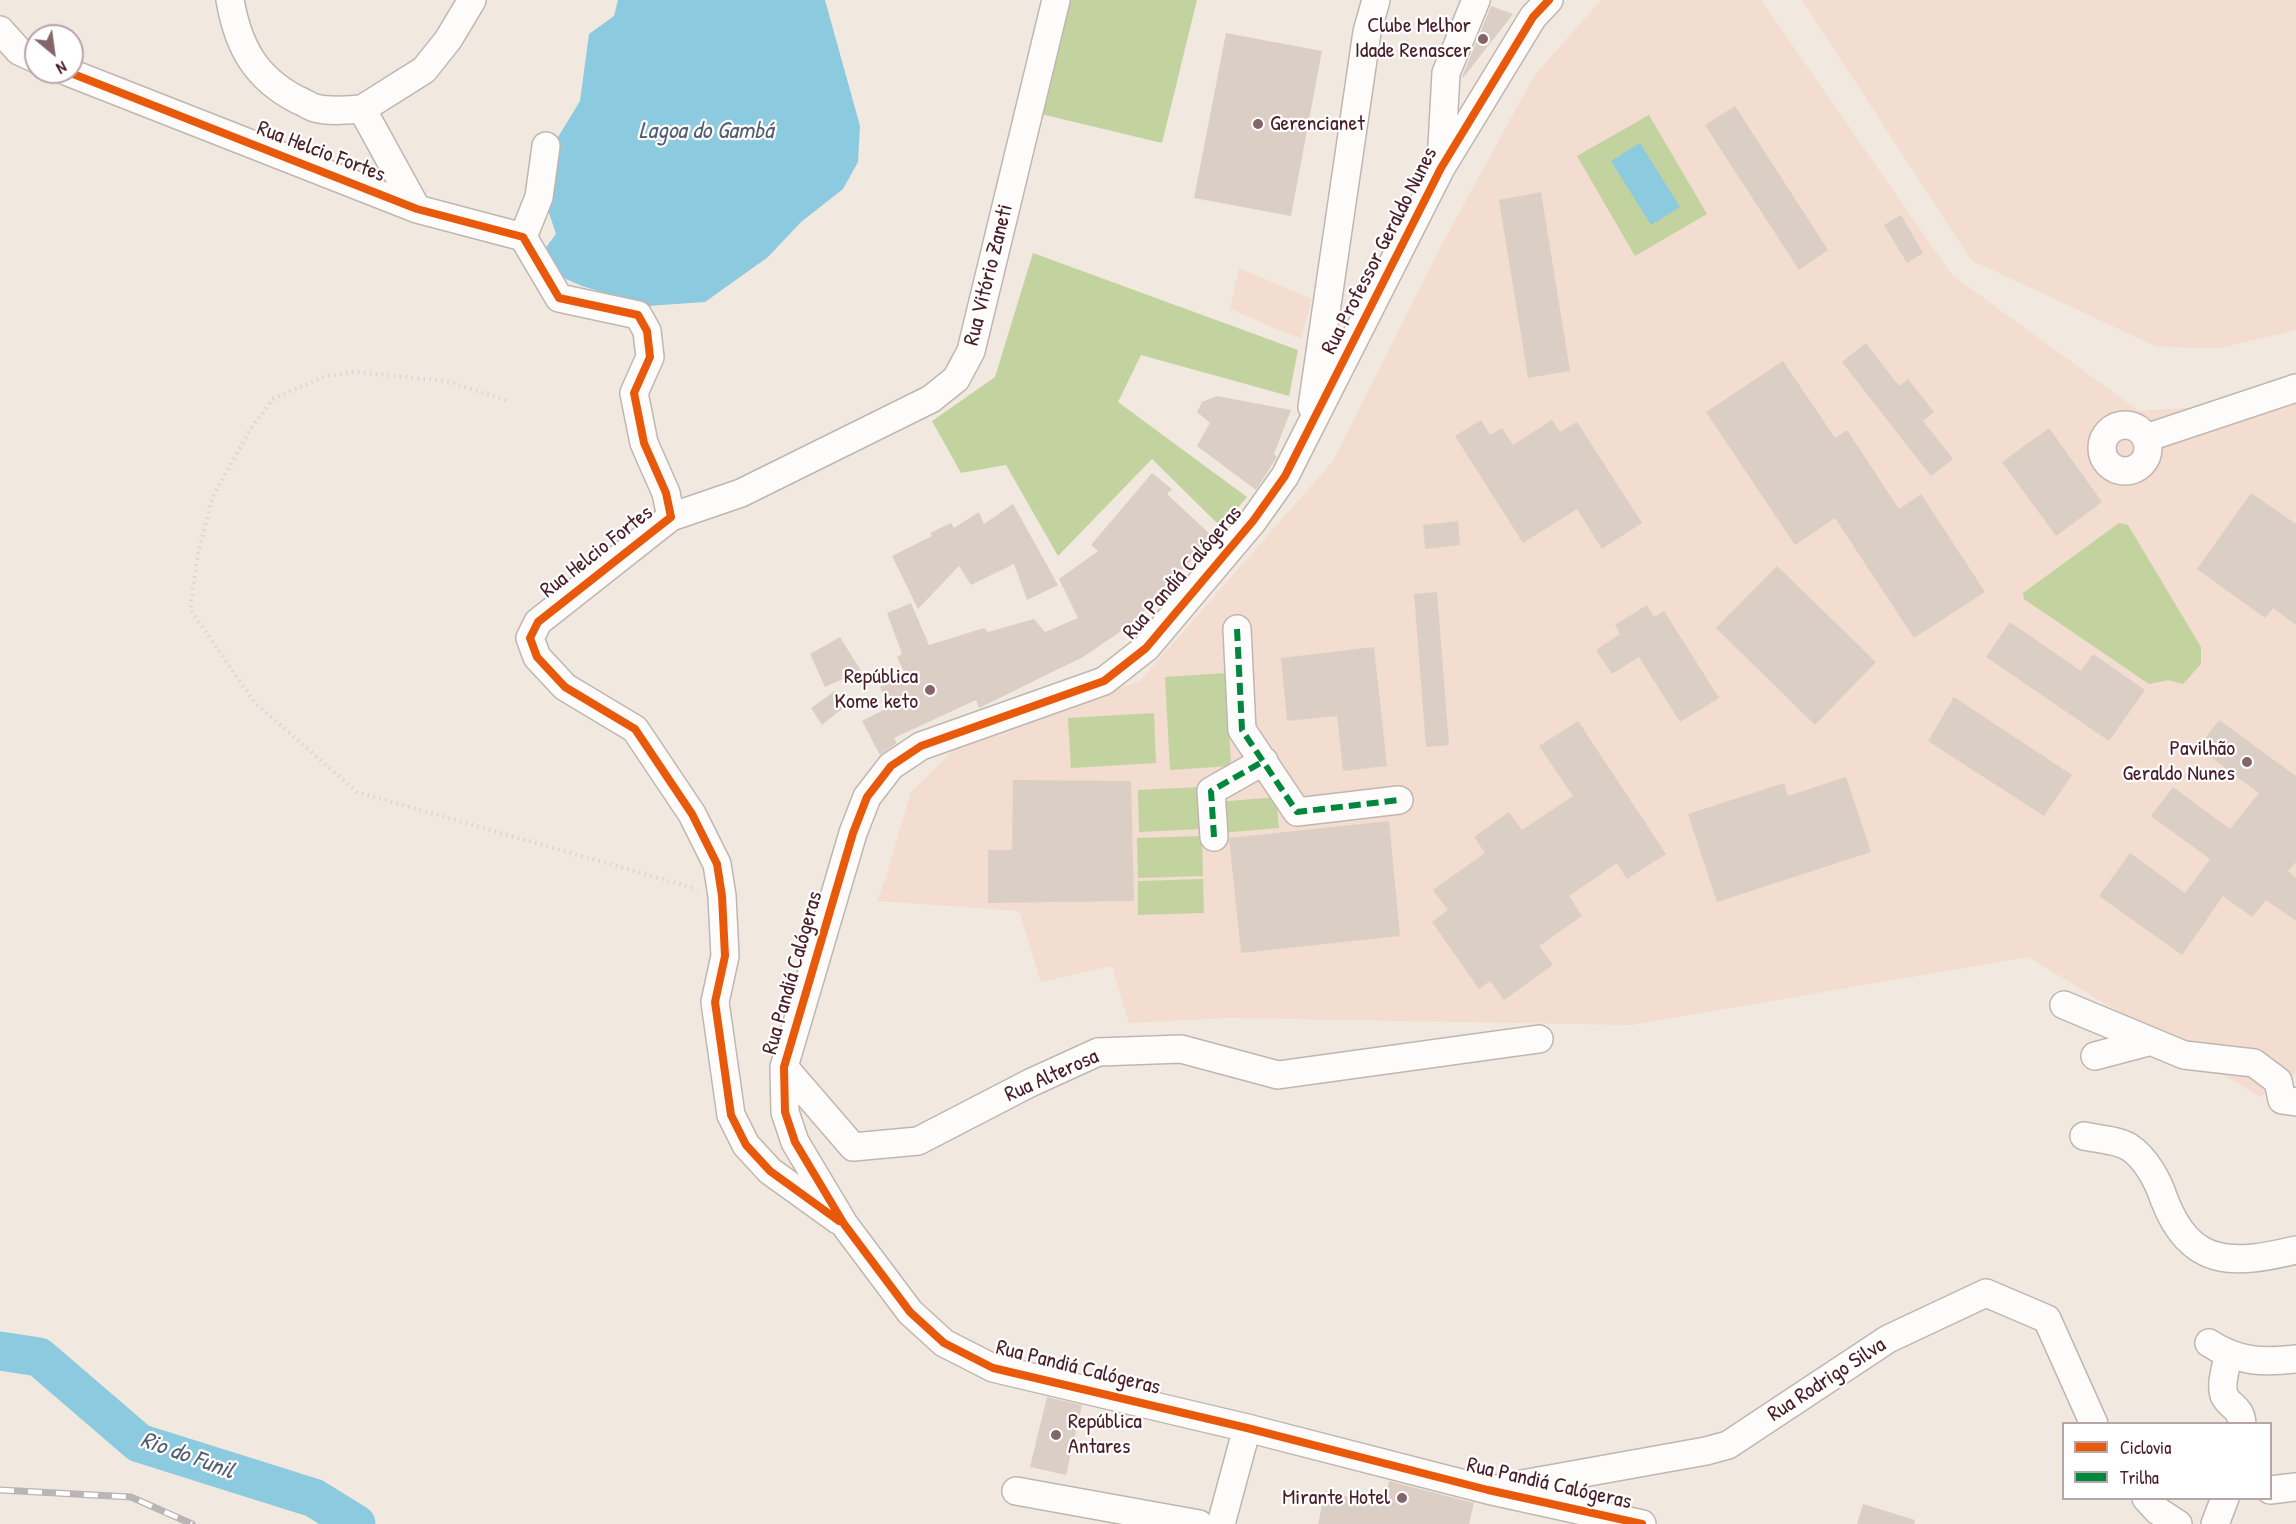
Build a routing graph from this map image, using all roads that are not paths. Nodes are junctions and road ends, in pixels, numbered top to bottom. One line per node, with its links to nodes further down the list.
1 (230, 0): 10 (street)
2 (472, 0): 10 (street)
3 (1056, 0): 18 (street, Rua Vitório Zaneti)
4 (1376, 0): 16 (street)
5 (1476, 0): 12 (street)
6 (1549, 0): 12 (street, Rua Professor Geraldo Nunes)
7 (0, 30): 8 (street)
8 (24, 52)
9 (84, 78): 13 (street, Rua Helcio Fortes)
10 (362, 110): 13 (street)
11 (546, 146): 14 (street)
12 (1441, 168): 16 (street, Rua Professor Geraldo Nunes)
13 (417, 209): 14 (street, Rua Helcio Fortes)
14 (524, 237): 18 (street, Rua Helcio Fortes)
15 (2296, 388): 17 (street)
16 (1308, 432): 27 (street, Rua Pandiá Calógeras)
17 (2146, 438)
18 (671, 517): 30 (street, Rua Helcio Fortes)
19 (1237, 629): 20 (street)
20 (1264, 761): 21 (street); 22 (street)
21 (1399, 800)
22 (1214, 837)
23 (2064, 1005): 25 (street)
24 (1539, 1039): 27 (street, Rua Alterosa)
25 (2148, 1042): 26 (street); 28 (street)
26 (2095, 1056)
27 (784, 1067): 30 (street, Rua Pandiá Calógeras)
28 (2296, 1102)
29 (2084, 1136): 31 (street)
30 (844, 1224): 35 (street, Rua Pandiá Calógeras)
31 (2296, 1250)
32 (2296, 1359): 34 (street)
33 (2093, 1422): 37 (street, Rua Rodrigo Silva)
34 (2242, 1422)
35 (1247, 1428): 37 (street, Rua Pandiá Calógeras); 43 (street)
36 (2296, 1487): 38 (street)
37 (1488, 1490): 44 (street, Rua Pandiá Calógeras)
38 (2272, 1490)
39 (1016, 1491): 42 (street)
40 (2148, 1500): 45 (street)
41 (2223, 1500): 46 (street)
42 (1199, 1524)
43 (1221, 1524)
44 (1642, 1524)
45 (2178, 1524)
46 (2215, 1524)

